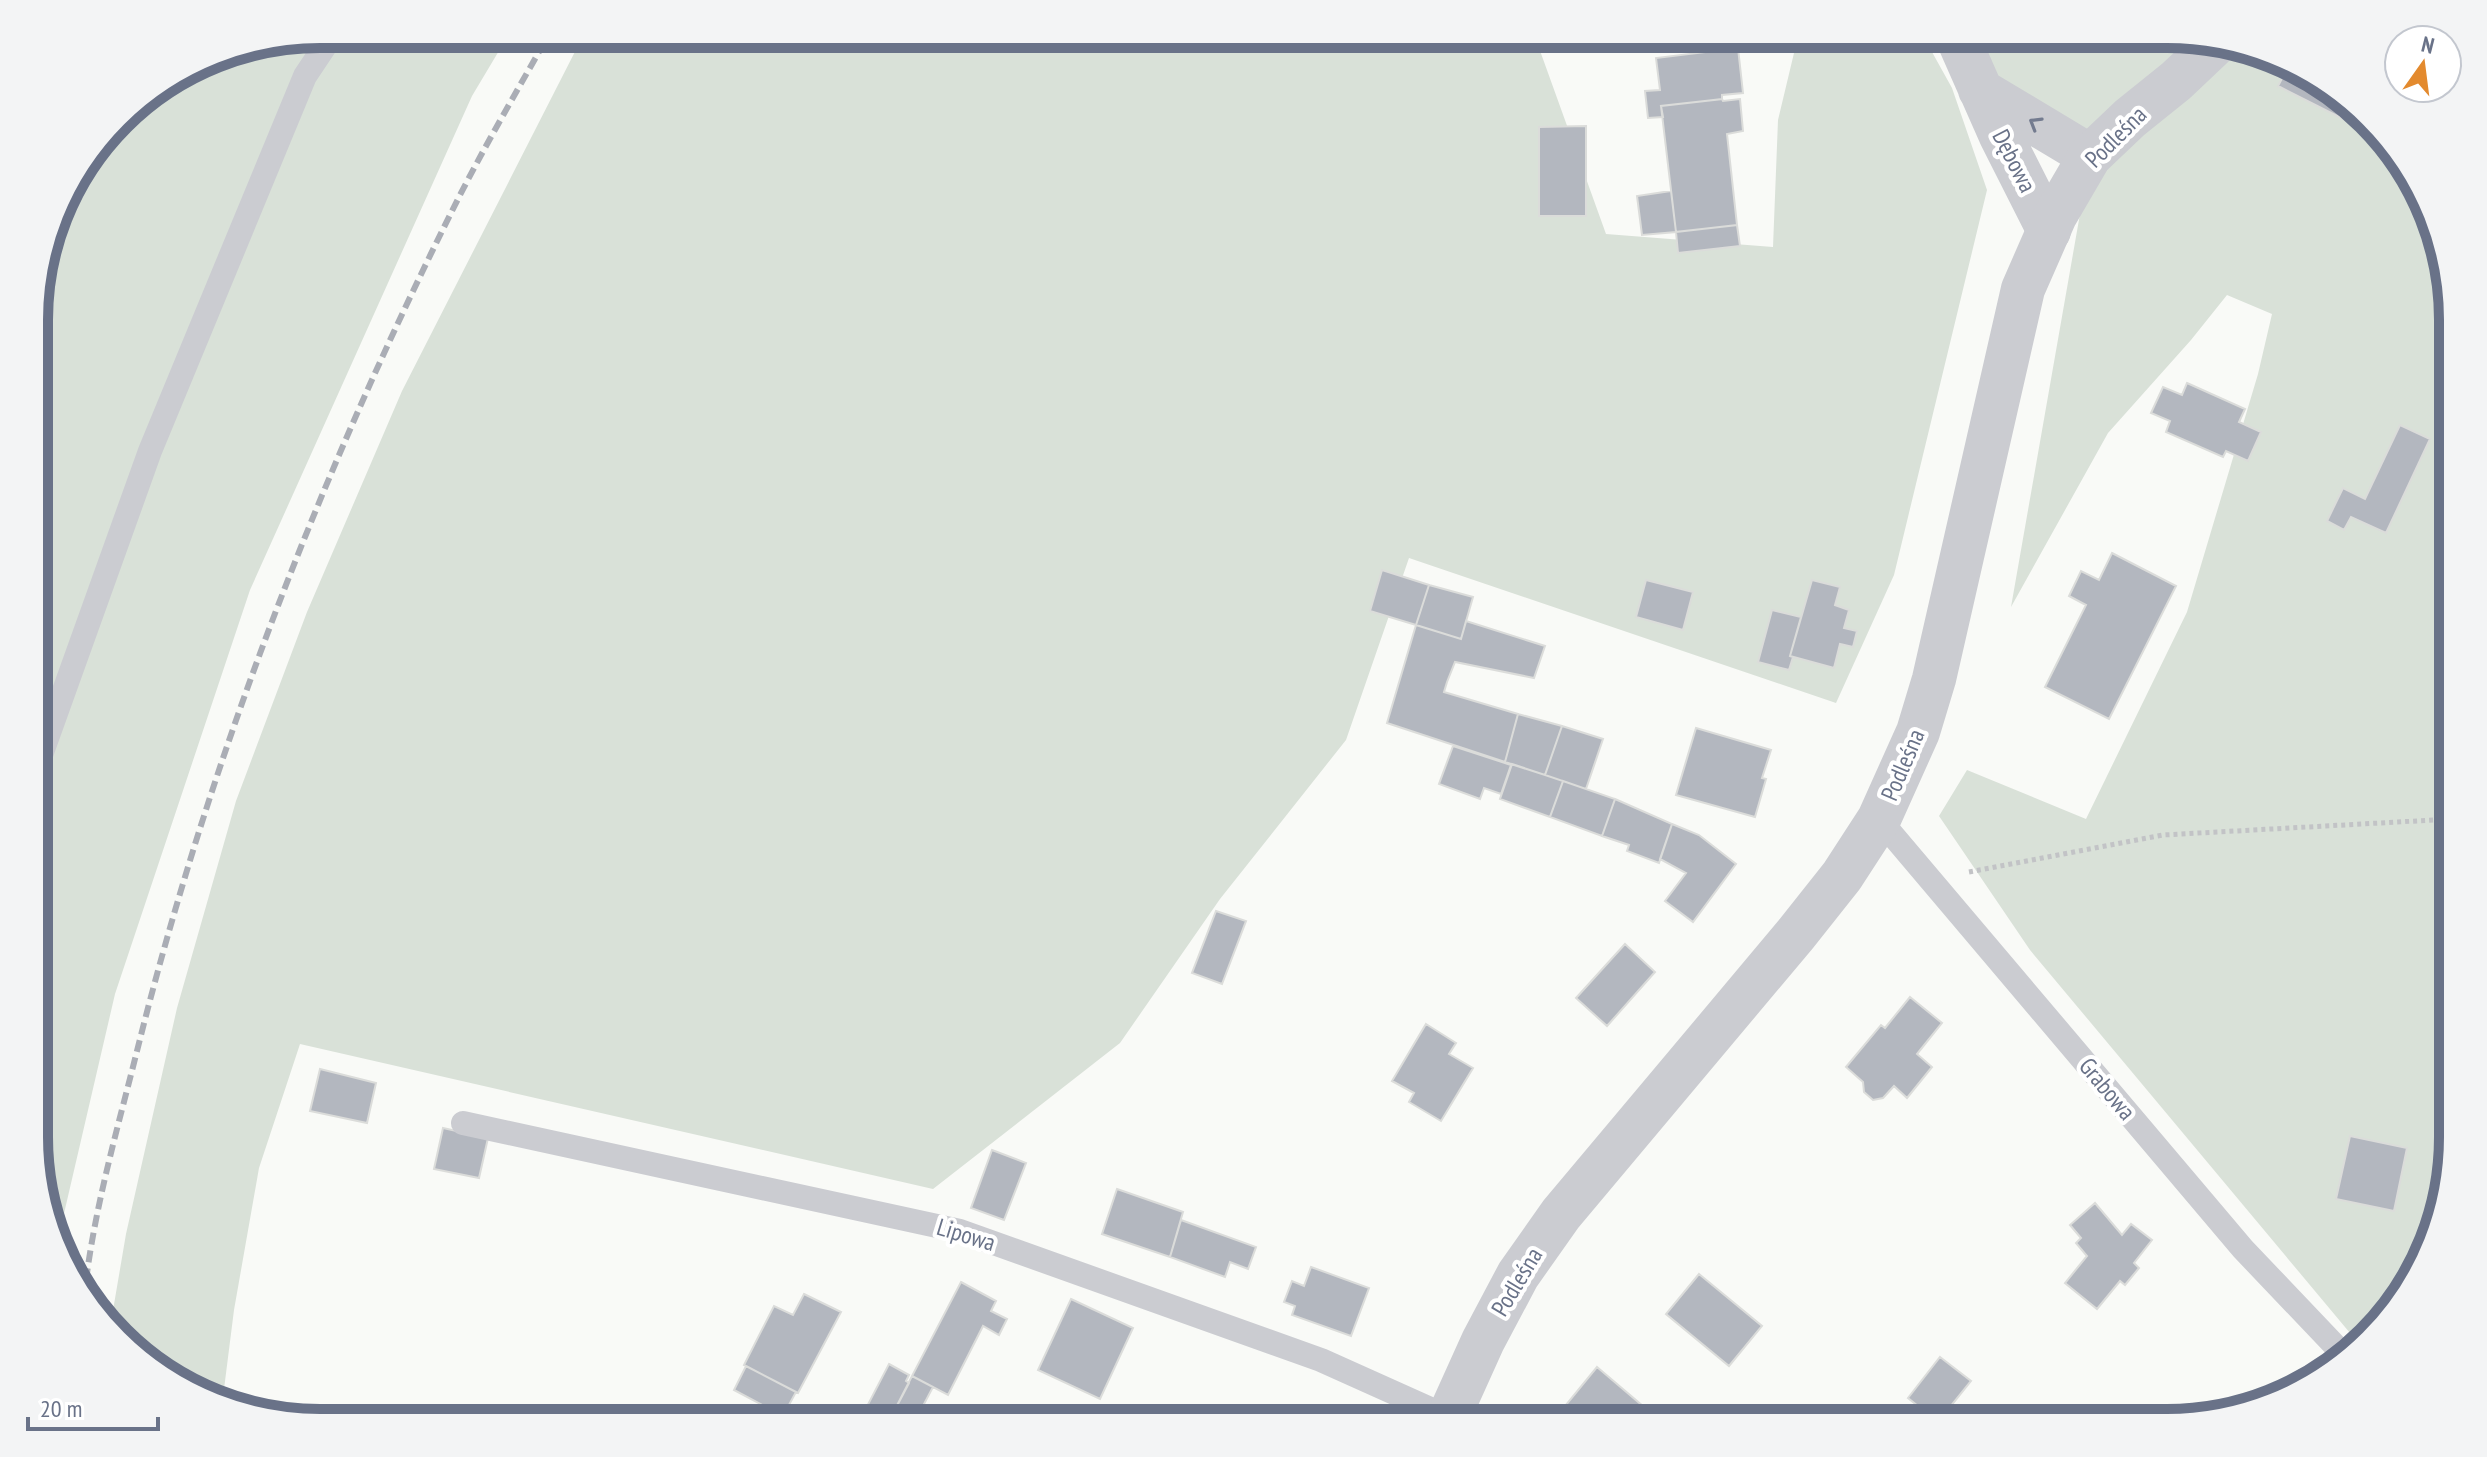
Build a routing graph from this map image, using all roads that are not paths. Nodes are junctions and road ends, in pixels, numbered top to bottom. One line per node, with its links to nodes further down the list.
1 (324, 48): 7 (lane)
2 (1962, 48): 4 (street, Dębowa)
3 (2208, 51): 5 (street, Podleśna)
4 (1980, 90): 5 (street, Dębowa, one-way to 4); 6 (street, Dębowa)
5 (2090, 156): 6 (street, Podleśna)
6 (2049, 231): 8 (street, Podleśna)
7 (48, 736)
8 (1879, 819): 10 (lane, Grabowa); 12 (street, Podleśna)
9 (463, 1123): 11 (lane, Lipowa)
10 (2337, 1348)
11 (1423, 1408)
12 (1452, 1408)

